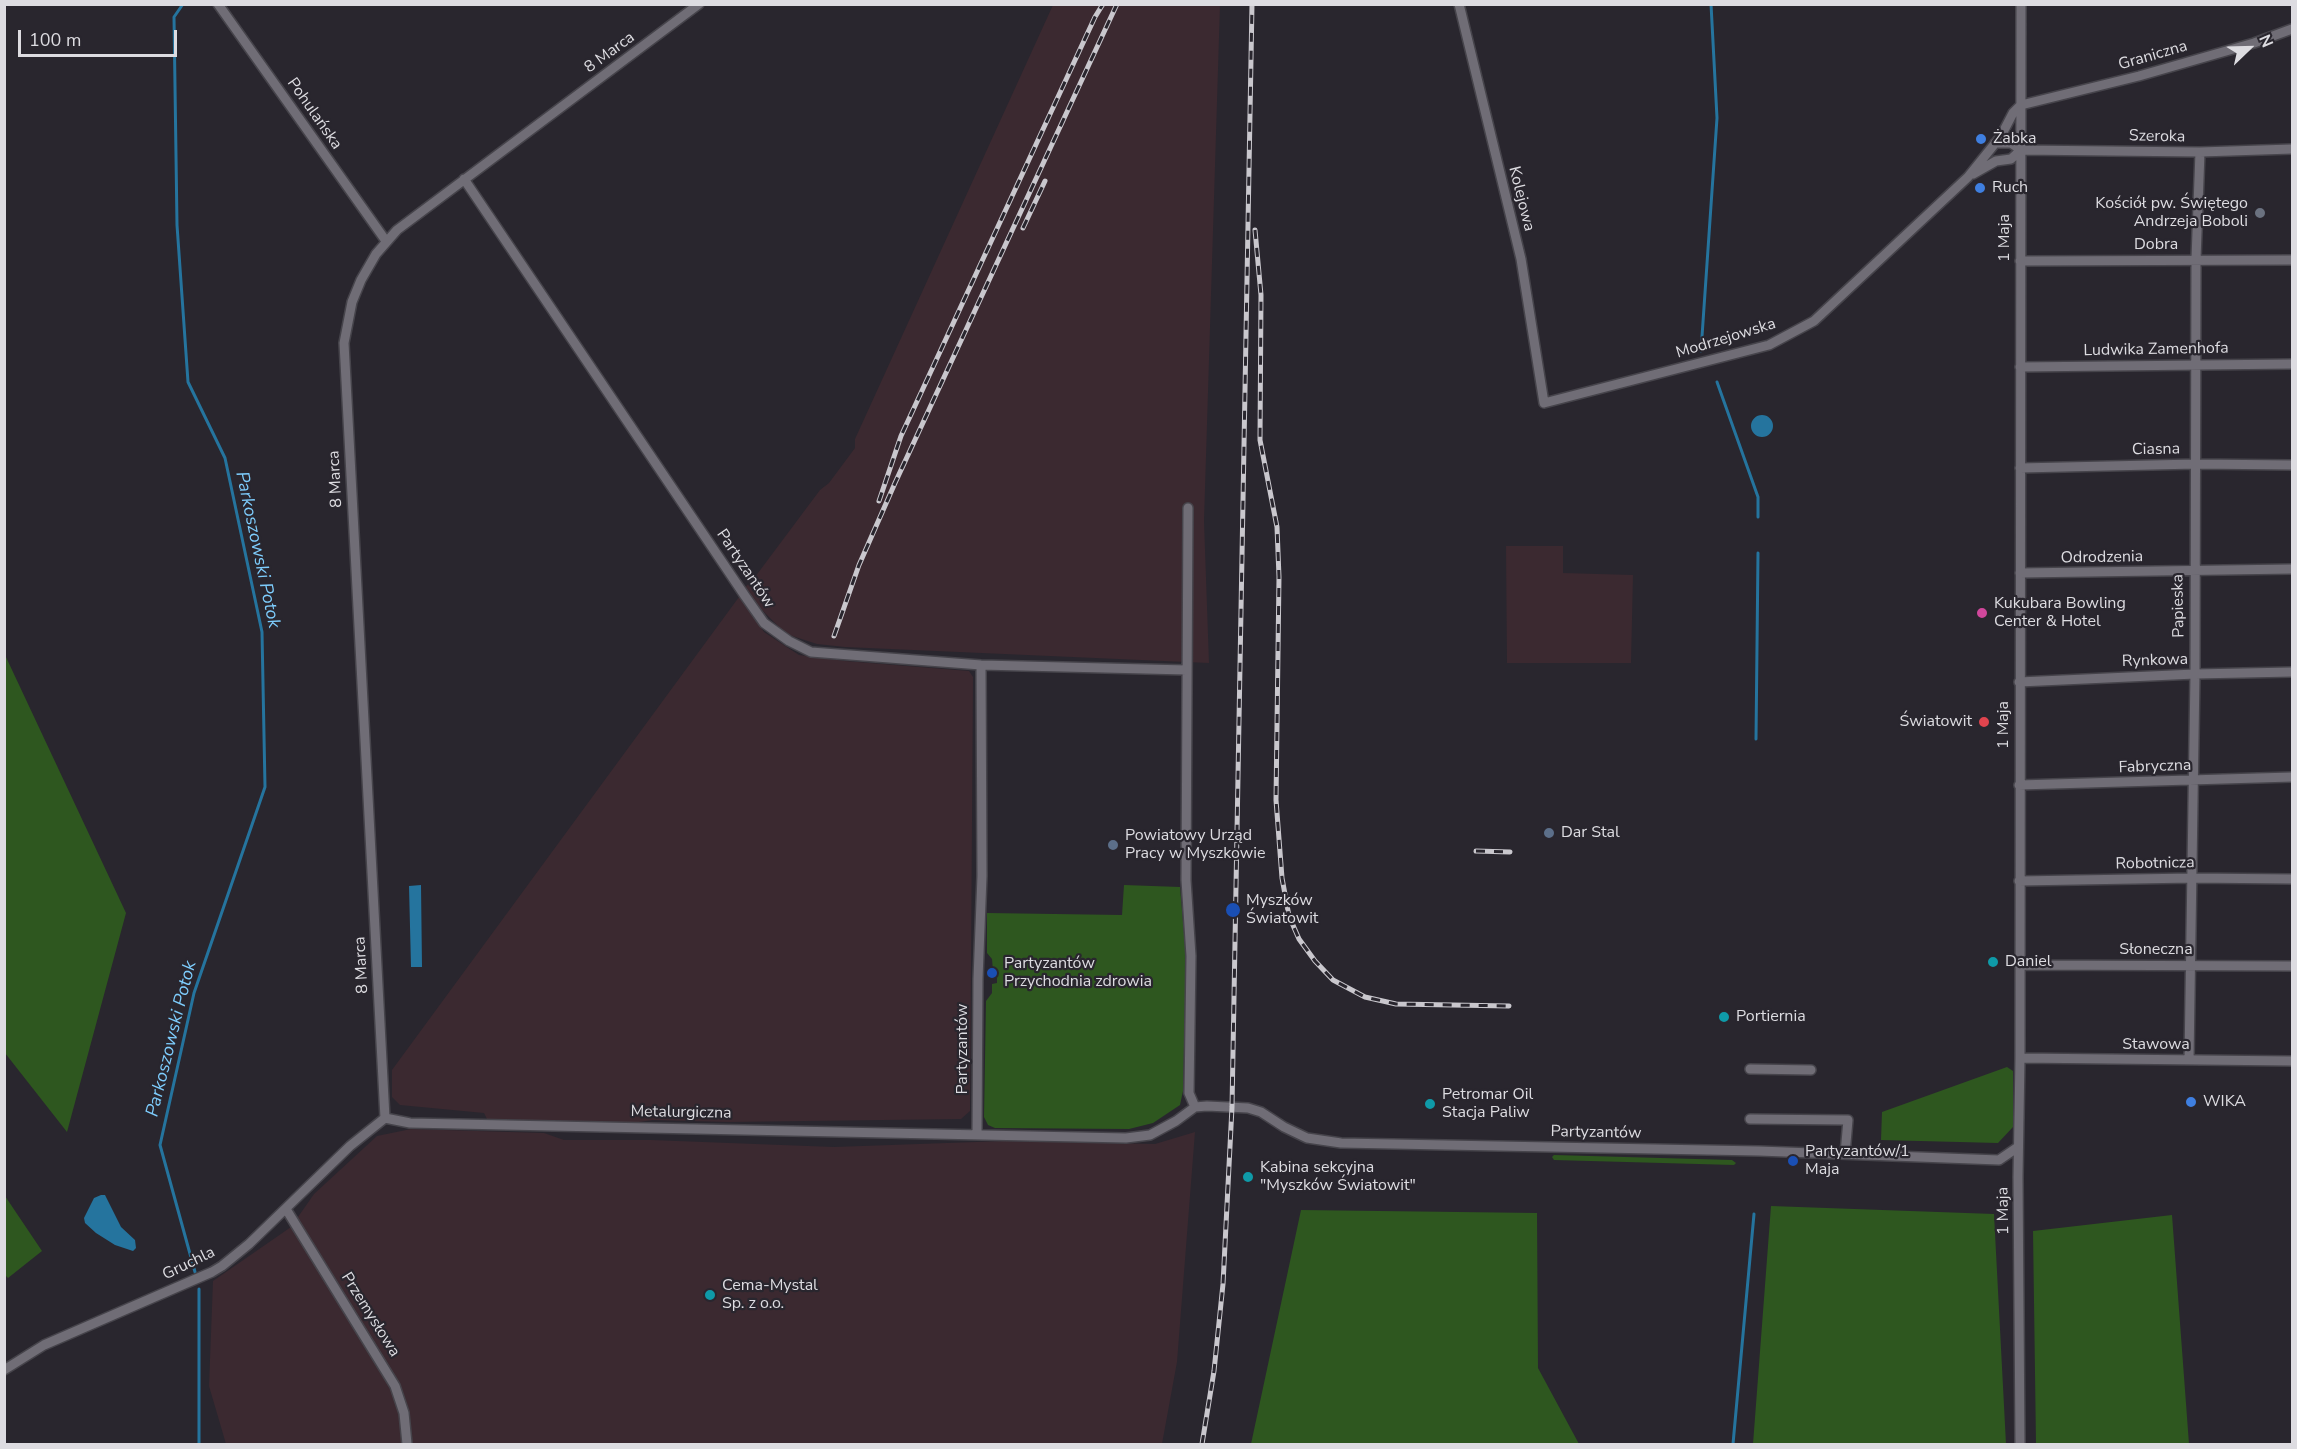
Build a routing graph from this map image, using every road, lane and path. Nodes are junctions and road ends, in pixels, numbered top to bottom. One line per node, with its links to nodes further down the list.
1 (218, 4): 13 (street, Pohulańska)
2 (699, 4): 12 (street, 8 Marca)
3 (1459, 4): 20 (street, Kolejowa)
4 (2020, 4): 6 (street, 1 Maja)
5 (2292, 30): 6 (street, Graniczna)
6 (2021, 105): 7 (street, Modrzejowska); 9 (street, 1 Maja)
7 (1995, 143): 9 (street); 11 (street, Modrzejowska)
8 (2292, 149): 10 (street, Szeroka)
9 (2021, 150): 10 (street, Szeroka); 11 (street, Modrzejowska); 16 (street, 1 Maja)
10 (2200, 152): 14 (street, Papieska)
11 (1968, 177): 20 (street, Modrzejowska)
12 (464, 179): 13 (street, 8 Marca); 28 (street, Partyzantów)
13 (386, 241): 48 (street, 8 Marca)
14 (2196, 260): 15 (street, Dobra); 16 (street, Dobra); 17 (street, Papieska)
15 (2292, 260)
16 (2020, 261): 19 (street, 1 Maja)
17 (2196, 364): 18 (street, Ludwika Zamenhofa); 19 (street, Ludwika Zamenhofa); 21 (street, Papieska)
18 (2292, 364)
19 (2020, 367): 23 (street, 1 Maja)
20 (1545, 403)
21 (2196, 464): 22 (street, Ciasna); 23 (street, Ciasna); 26 (street, Papieska)
22 (2292, 465)
23 (2020, 468): 27 (street, 1 Maja)
24 (1188, 507): 29 (street)
25 (2292, 568): 26 (street, Odrodzenia)
26 (2194, 572): 27 (street, Odrodzenia); 31 (street, Papieska)
27 (2020, 573): 32 (street, 1 Maja)
28 (981, 665): 29 (street); 50 (street, Partyzantów)
29 (1187, 670): 47 (street)
30 (2292, 672): 31 (street, Rynkowa)
31 (2195, 674): 32 (street, Rynkowa); 34 (street, Papieska)
32 (2019, 682): 35 (street, 1 Maja)
33 (2292, 777): 34 (street, Fabryczna)
34 (2193, 781): 35 (street, Fabryczna); 36 (street, Papieska)
35 (2019, 786): 38 (street, 1 Maja)
36 (2192, 878): 37 (street, Robotnicza); 38 (street, Robotnicza); 39 (street, Papieska)
37 (2292, 879)
38 (2019, 881): 40 (street, 1 Maja)
39 (2192, 964): 40 (street, Słoneczna); 41 (street, Słoneczna); 43 (street, Papieska)
40 (2019, 965): 42 (street, 1 Maja)
41 (2292, 966)
42 (2020, 1058): 43 (street, Stawowa); 51 (street, 1 Maja)
43 (2189, 1060): 44 (street, Stawowa)
44 (2292, 1061)
45 (1750, 1069): 46 (street)
46 (1811, 1070)
47 (1195, 1107): 50 (street); 52 (street, Partyzantów)
48 (385, 1118): 50 (street, Metalurgiczna); 53 (street, Gruchla)
49 (1750, 1119): 52 (street)
50 (977, 1134)
51 (2018, 1147): 52 (street, Partyzantów); 56 (street, 1 Maja)
52 (1845, 1155)
53 (286, 1209): 54 (street, Gruchla); 55 (street, Przemysłowa)
54 (4, 1370)
55 (407, 1444)
56 (2020, 1444)

